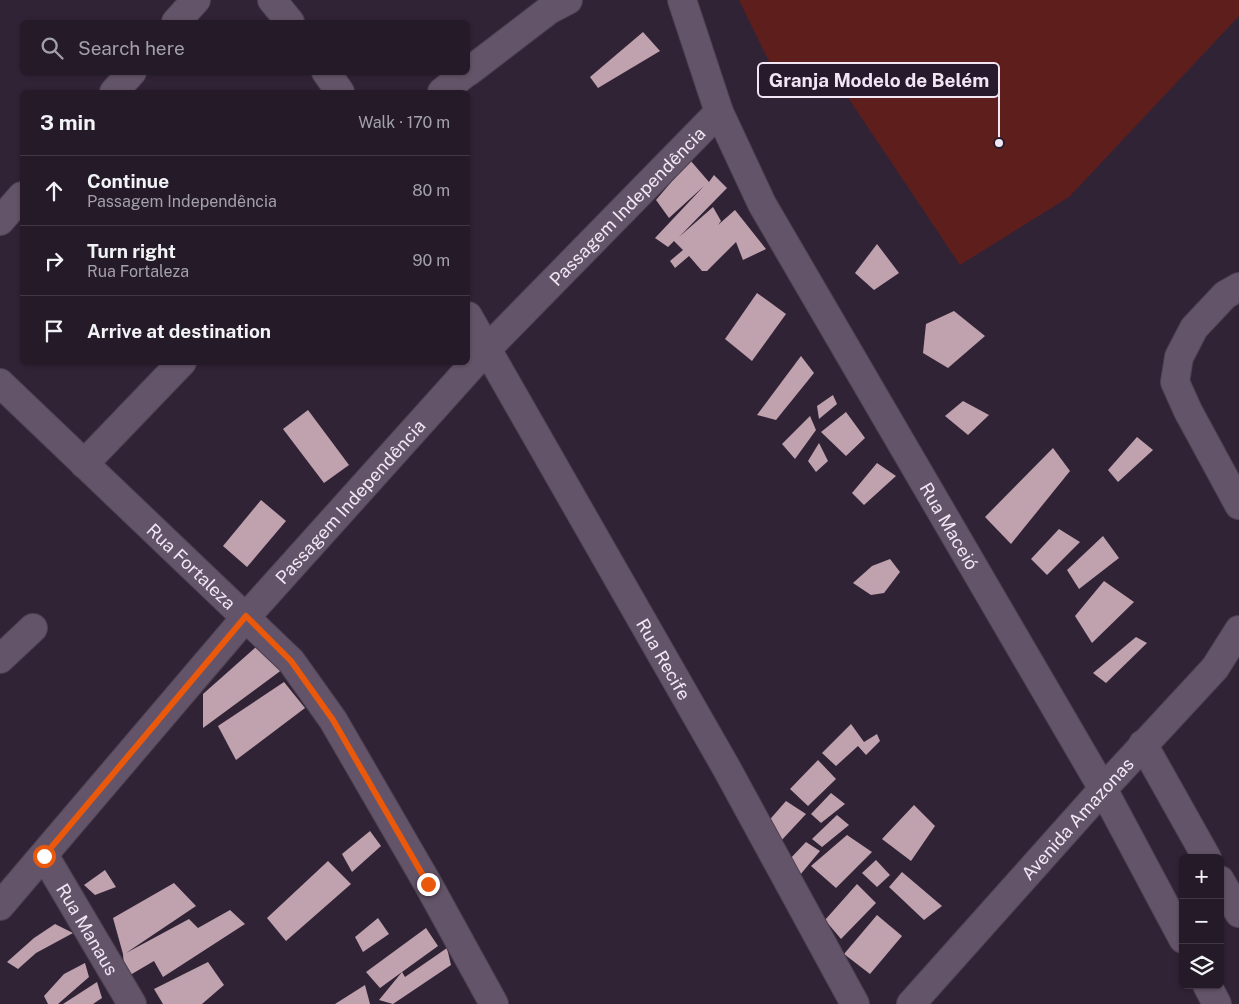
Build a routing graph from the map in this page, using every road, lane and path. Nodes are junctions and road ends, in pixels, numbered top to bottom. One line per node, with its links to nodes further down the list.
1 (196, 0): 5 (street)
2 (272, 0): 6 (street)
3 (568, 0): 7 (street)
4 (682, 0): 14 (street, Rua Maceió)
5 (178, 20)
6 (288, 20)
7 (470, 70)
8 (129, 75): 11 (street)
9 (328, 75): 12 (street)
10 (463, 75): 13 (street)
11 (116, 90)
12 (339, 90)
13 (444, 90)
14 (719, 112): 19 (street, Passagem Independência); 29 (street, Rua Maceió)
15 (20, 198): 16 (street)
16 (0, 221)
17 (1239, 287): 23 (street)
18 (470, 320): 19 (street, Rua Recife)
19 (486, 350): 24 (street, Passagem Independência); 39 (street, Rua Recife)
20 (179, 365): 22 (street)
21 (0, 383): 22 (street, Rua Fortaleza)
22 (84, 464): 24 (street, Rua Fortaleza)
23 (1239, 505)
24 (246, 616): 31 (street, Passagem Independência); 38 (street, Rua Fortaleza)
25 (33, 628): 27 (street)
26 (1239, 630): 28 (street, Avenida Amazonas)
27 (0, 659)
28 (1143, 744): 29 (street, Avenida Amazonas); 30 (street)
29 (1103, 789): 35 (street, Rua Maceió); 40 (street, Avenida Amazonas)
30 (1205, 854)
31 (44, 856): 33 (street, Passagem Independência); 37 (street, Rua Manaus)
32 (1224, 887): 34 (street)
33 (0, 906)
34 (1239, 913)
35 (1179, 932)
36 (1210, 989): 41 (street)
37 (132, 1004)
38 (494, 1004)
39 (855, 1004)
40 (911, 1004)
41 (1218, 1004)

